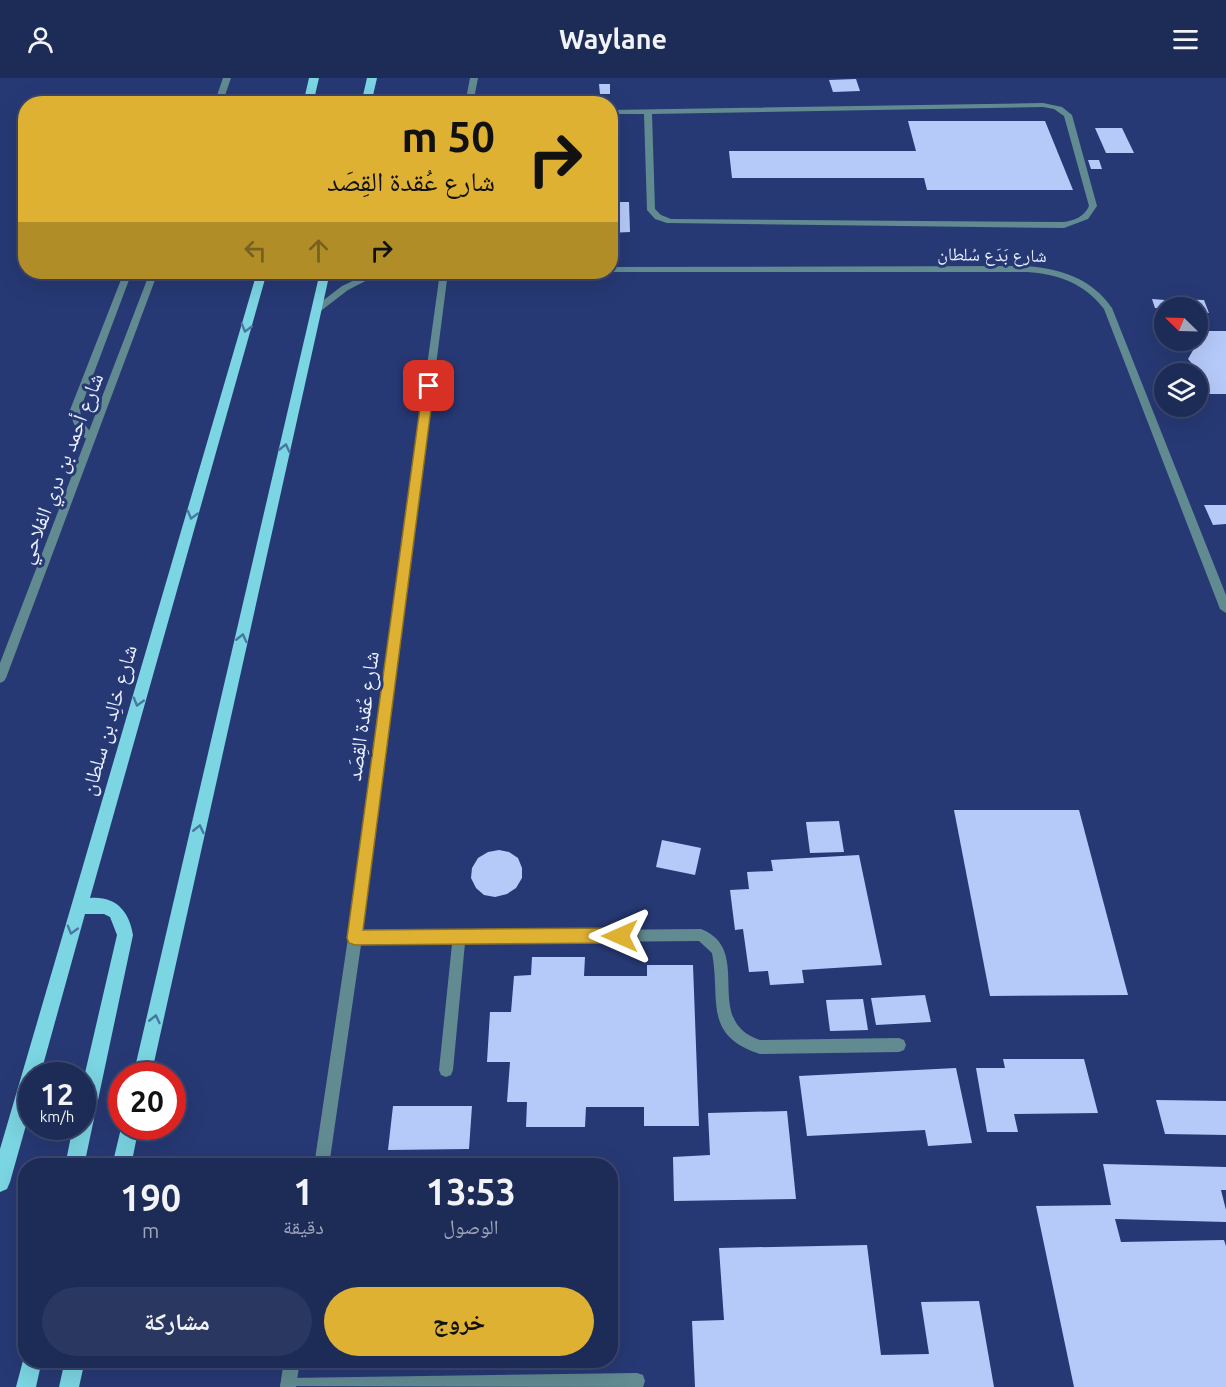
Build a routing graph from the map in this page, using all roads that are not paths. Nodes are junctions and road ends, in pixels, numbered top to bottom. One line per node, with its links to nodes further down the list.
1 (227, 78): 5 (street)
2 (315, 78): 6 (main road)
3 (372, 78): 7 (main road)
4 (474, 78): 8 (street)
5 (221, 96)
6 (310, 96)
7 (368, 96)
8 (471, 96)
9 (618, 112): 10 (street)
10 (648, 112): 10 (street)
11 (618, 270): 20 (street, شارع بَدَع سُلطان)
12 (126, 279): 19 (street)
13 (151, 279): 19 (street, شارع أحمد بن دري الفلاحي)
14 (260, 279): 22 (main road, شارع خالِد بن سلطان, one-way to 22)
15 (323, 279): 18 (main road)
16 (362, 279): 18 (street)
17 (443, 279): 24 (street, شارع عُقدة القِصَد)
18 (315, 311): 26 (main road, one-way to 18)
19 (90, 438): 21 (street, شارع أحمد بن دري الفلاحي)
20 (1226, 609)
21 (0, 678)
22 (78, 908): 29 (main road); 32 (main road, شارع خالِد بن سلطان, one-way to 32)
23 (459, 937): 24 (street); 25 (street); 27 (street)
24 (355, 938): 31 (street, شارع عُقدة القِصَد)
25 (899, 1045)
26 (145, 1062)
27 (446, 1070)
28 (127, 1140): 30 (main road)
29 (76, 1158)
30 (123, 1158)
31 (322, 1158)
32 (0, 1182)
33 (30, 1368): 37 (main road)
34 (73, 1368): 38 (main road)
35 (291, 1368): 39 (street)
36 (636, 1381): 39 (street)
37 (26, 1387)
38 (69, 1387)
39 (288, 1387)

